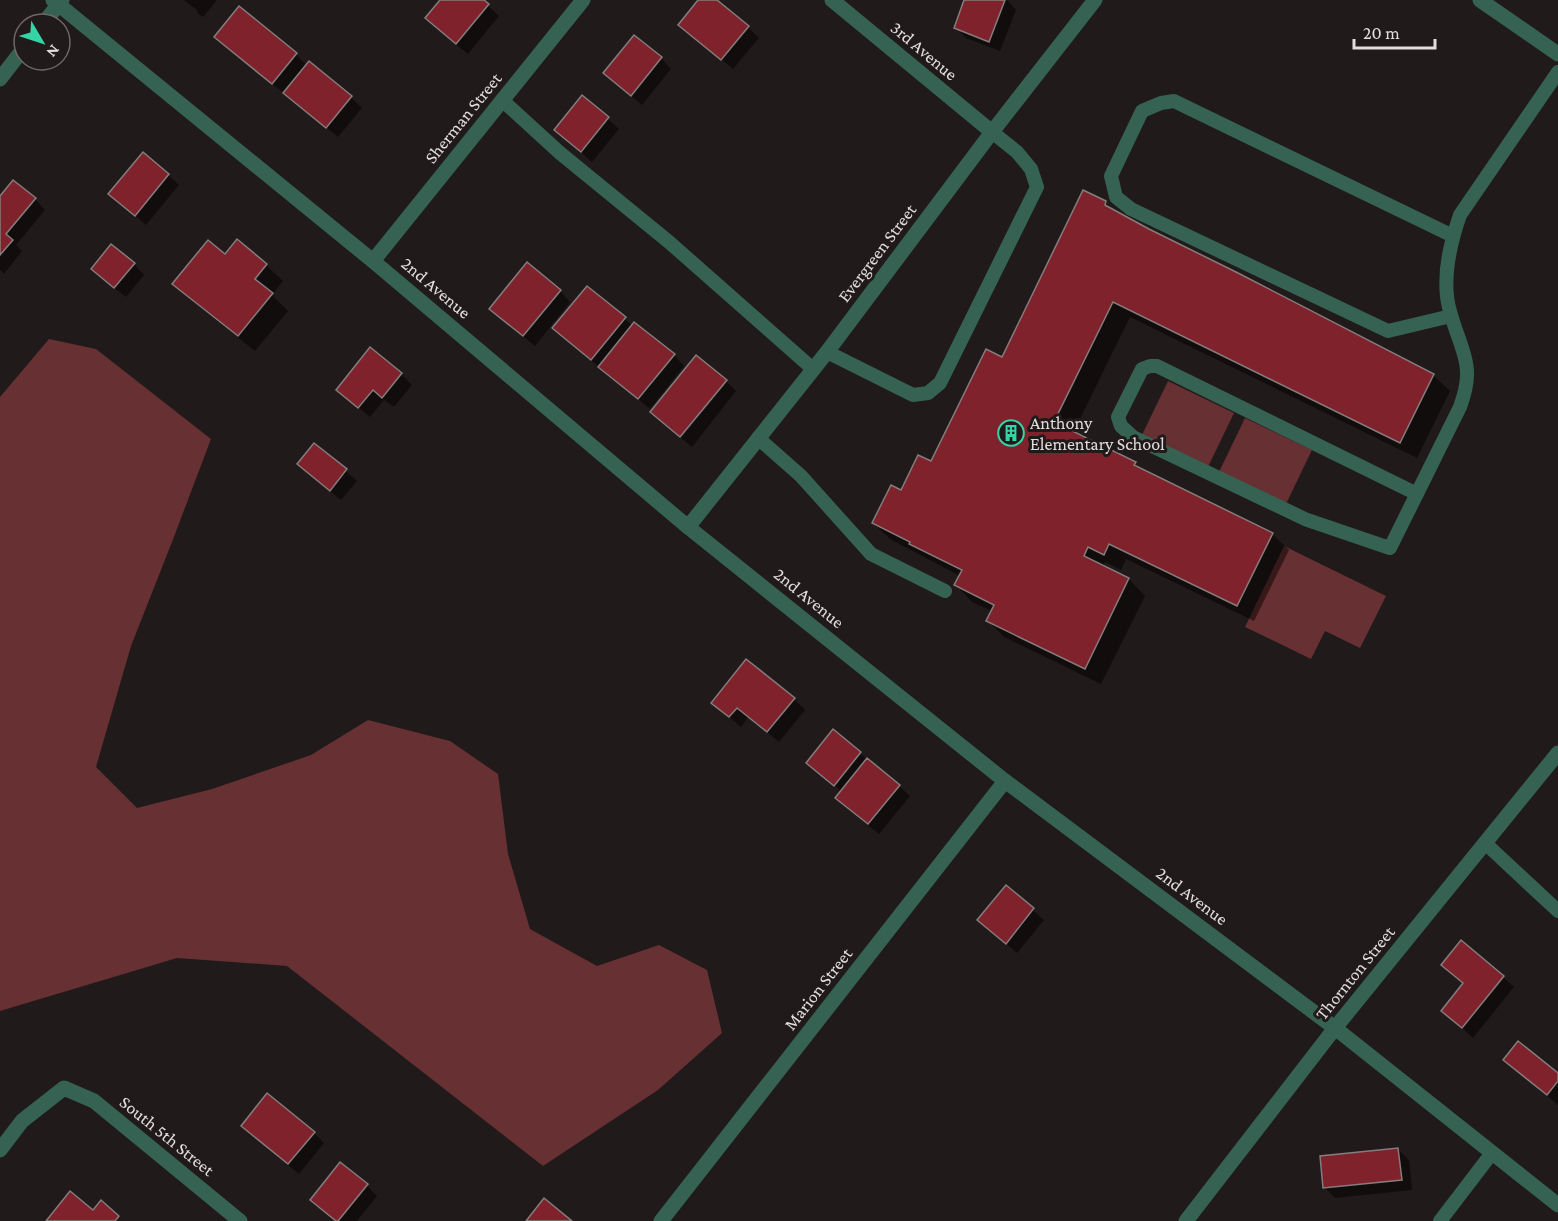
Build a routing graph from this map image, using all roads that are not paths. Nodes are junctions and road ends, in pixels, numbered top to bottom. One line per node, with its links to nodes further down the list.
1 (583, 0): 10 (street, Sherman Street)
2 (832, 0): 11 (street, 3rd Avenue)
3 (1095, 0): 11 (street, Evergreen Street)
4 (1480, 0): 6 (street)
5 (58, 1): 13 (street, 2nd Avenue)
6 (1558, 54)
7 (12, 64): 9 (street)
8 (1558, 72): 12 (lane)
9 (0, 79)
10 (502, 100): 13 (street, Sherman Street); 16 (lane)
11 (992, 132): 15 (street, Evergreen Street); 15 (lane)
12 (1453, 236): 14 (lane); 14 (lane)
13 (373, 261): 19 (street, 2nd Avenue)
14 (1451, 316): 18 (lane)
15 (827, 351): 16 (street, Evergreen Street)
16 (813, 369): 17 (street, Evergreen Street)
17 (758, 438): 19 (street, Evergreen Street); 20 (lane)
18 (1417, 495): 18 (lane)
19 (688, 527): 22 (street, 2nd Avenue)
20 (945, 591)
21 (1558, 753): 23 (street, Thornton Street)
22 (1005, 781): 25 (street, 2nd Avenue); 30 (street, Marion Street)
23 (1485, 843): 24 (lane); 25 (street, Thornton Street)
24 (1558, 911)
25 (1335, 1028): 27 (street, 2nd Avenue); 31 (street, Thornton Street)
26 (0, 1150): 29 (street, South 5th Street)
27 (1492, 1153): 28 (street, 2nd Avenue); 32 (lane)
28 (1558, 1204)
29 (240, 1221)
30 (661, 1221)
31 (1186, 1221)
32 (1440, 1221)

